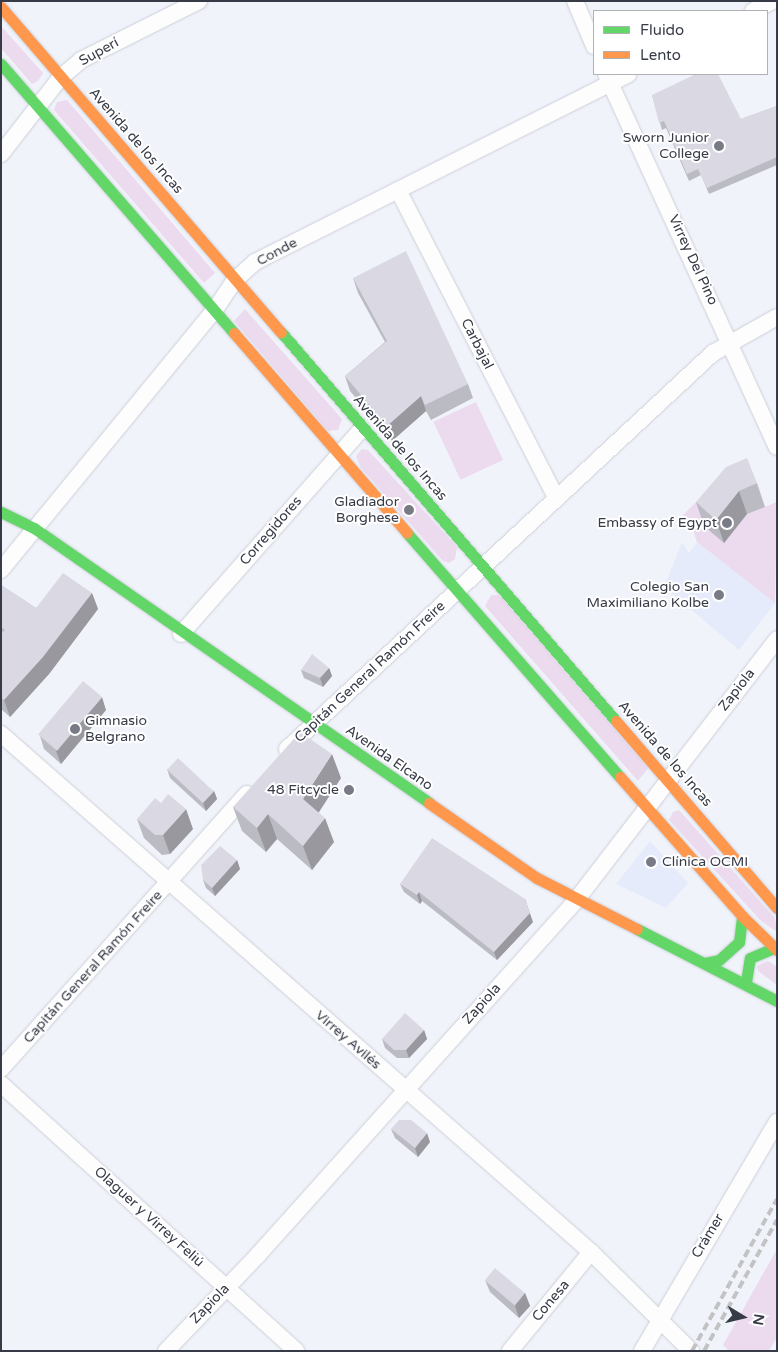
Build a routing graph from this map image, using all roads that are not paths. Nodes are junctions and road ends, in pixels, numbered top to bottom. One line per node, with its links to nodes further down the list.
1 (198, 1): 9 (street, Superí)
2 (575, 1): 6 (street)
3 (773, 1): 5 (street)
4 (1, 7): 9 (main road, Avenida de los Incas)
5 (755, 10)
6 (593, 44)
7 (1, 64): 11 (main road)
8 (623, 75): 10 (street, Conde)
9 (62, 77): 11 (street, Superí); 14 (main road, Avenida de los Incas)
10 (608, 78): 13 (street, Conde); 17 (street, Virrey Del Pino)
11 (39, 106): 12 (street, Superí); 15 (main road)
12 (1, 154)
13 (398, 190): 14 (street, Conde); 21 (street, Carbajal)
14 (235, 280): 15 (street, Conde); 18 (main road, Avenida de los Incas)
15 (214, 311): 20 (main road); 23 (street, Conde)
16 (777, 317): 17 (street, Capitán General Ramón Freire)
17 (730, 341): 19 (street, Virrey Del Pino); 21 (street, Capitán General Ramón Freire)
18 (362, 429): 20 (street, Corregidores); 24 (main road, Avenida de los Incas)
19 (777, 447)
20 (338, 454): 26 (main road); 27 (street, Corregidores)
21 (556, 497): 24 (street, Capitán General Ramón Freire)
22 (1, 512): 23 (main road, Avenida Elcano)
23 (34, 528): 25 (street, Conde); 27 (main road, Avenida Elcano)
24 (484, 566): 26 (street, Capitán General Ramón Freire); 32 (main road, Avenida de los Incas)
25 (1, 570)
26 (457, 590): 29 (street, Capitán General Ramón Freire); 34 (main road)
27 (181, 634): 29 (main road, Avenida Elcano)
28 (777, 639): 32 (street, Zapiola)
29 (314, 723): 31 (street, Capitán General Ramón Freire); 36 (main road, Avenida Elcano)
30 (1, 734): 35 (street, Virrey Avilés)
31 (276, 762)
32 (667, 780): 34 (street, Zapiola); 37 (main road, Avenida de los Incas)
33 (257, 783): 35 (street, Capitán General Ramón Freire)
34 (647, 807): 36 (street, Zapiola); 38 (main road)
35 (168, 884): 43 (street, Capitán General Ramón Freire); 45 (street, Virrey Avilés)
36 (577, 899): 40 (main road, Avenida Elcano); 45 (street, Zapiola)
37 (777, 908)
38 (742, 916): 39 (main road); 40 (main road)
39 (776, 949): 41 (main road)
40 (705, 963): 41 (main road, Avenida Elcano)
41 (746, 982): 42 (main road, Avenida Elcano)
42 (777, 1001)
43 (1, 1069)
44 (1, 1084): 48 (street, Olaguer y Virrey Feliú)
45 (406, 1091): 47 (street, Virrey Avilés); 48 (street, Zapiola)
46 (777, 1122): 49 (street, Crámer)
47 (592, 1252): 49 (street, Virrey Avilés); 52 (street, Conesa)
48 (227, 1287): 50 (street, Zapiola); 51 (street, Olaguer y Virrey Feliú)
49 (659, 1319): 53 (street, Crámer); 54 (street, Virrey Avilés)
50 (166, 1351)
51 (296, 1351)
52 (510, 1351)
53 (642, 1351)
54 (692, 1351)

